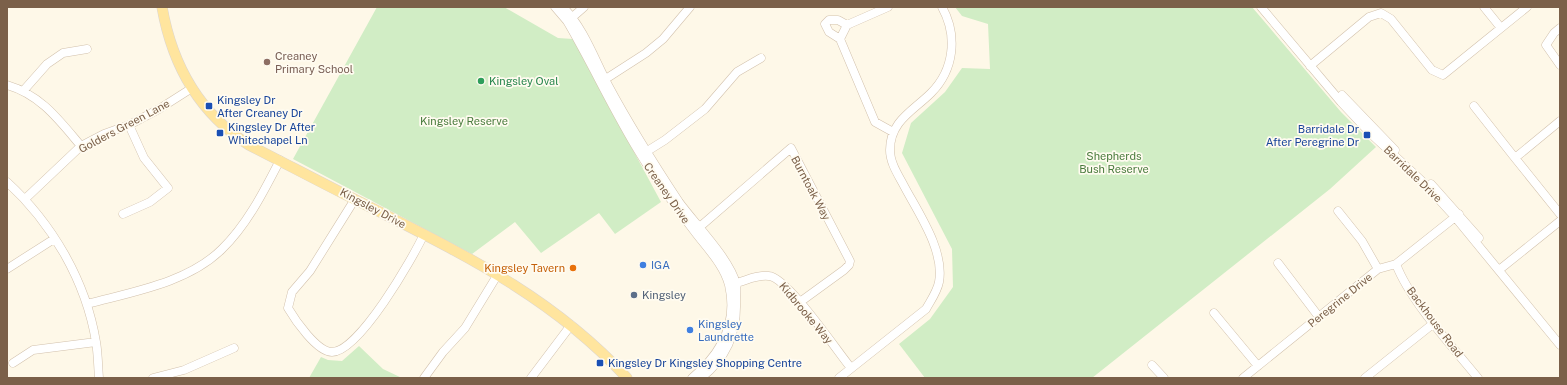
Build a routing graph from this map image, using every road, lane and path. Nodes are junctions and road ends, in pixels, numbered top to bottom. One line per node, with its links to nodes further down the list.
1 (156, 7): 26 (main road, Kingsley Drive)
2 (162, 7): 26 (main road, Kingsley Drive)
3 (555, 7): 14 (street, Creaney Drive)
4 (563, 7): 14 (street, Creaney Drive)
5 (576, 7): 14 (street)
6 (584, 7): 14 (street)
7 (690, 7): 23 (street)
8 (888, 7): 15 (street)
9 (942, 7): 30 (street)
10 (1261, 7): 21 (street, Barridale Drive)
11 (1268, 7): 21 (street, Barridale Drive)
12 (1484, 7): 16 (street)
13 (1527, 7): 16 (street)
14 (568, 17): 23 (street, Creaney Drive)
15 (847, 25): 18 (street); 18 (street)
16 (1501, 28): 21 (street)
17 (1560, 28): 22 (street)
18 (840, 39): 30 (street)
19 (87, 49): 25 (street)
20 (761, 58): 32 (street)
21 (1312, 64): 41 (street, Barridale Drive)
22 (1560, 65)
23 (602, 81): 32 (street, Creaney Drive)
24 (7, 85): 25 (street)
25 (24, 90): 31 (street)
26 (189, 90): 29 (street, Golders Green Lane); 34 (main road, Kingsley Drive)
27 (1474, 106): 33 (street)
28 (1560, 121): 33 (street)
29 (129, 125): 31 (street, Golders Green Lane); 39 (street)
30 (893, 132): 66 (street)
31 (81, 146): 36 (street, Golders Green Lane)
32 (643, 154): 43 (street, Creaney Drive)
33 (1514, 158): 40 (street)
34 (279, 163): 37 (main road, Kingsley Drive); 54 (street)
35 (7, 182): 36 (street)
36 (25, 199): 45 (street)
37 (354, 202): 44 (main road, Kingsley Drive); 44 (street)
38 (1338, 211): 50 (street)
39 (123, 214)
40 (1560, 214)
41 (1457, 215): 47 (street, Peregrine Drive); 48 (street, Barridale Drive)
42 (1560, 221): 48 (street)
43 (697, 230): 52 (street, Creaney Drive); 53 (street, Burntoak Way)
44 (423, 237): 51 (main road, Kingsley Drive)
45 (54, 239): 49 (street); 54 (street)
46 (1278, 264): 56 (street)
47 (1396, 264): 50 (street, Peregrine Drive); 57 (street, Backhouse Road)
48 (1501, 268): 59 (street, Barridale Drive); 61 (street, Barridale Drive)
49 (7, 269)
50 (1378, 269): 56 (street, Peregrine Drive)
51 (497, 276): 58 (main road, Kingsley Drive); 69 (street)
52 (732, 284): 53 (street, Kidbrooke Way); 73 (street, Creaney Drive); 74 (street, Creaney Drive)
53 (800, 302): 66 (street, Kidbrooke Way)
54 (87, 304): 60 (street)
55 (1214, 313): 65 (street)
56 (1320, 317): 65 (street, Peregrine Drive)
57 (1434, 323): 78 (street); 79 (street, Backhouse Road)
58 (570, 327): 70 (street); 71 (main road, Kingsley Drive); 72 (main road, Kingsley Drive)
59 (1560, 337)
60 (96, 342): 63 (street); 67 (street)
61 (1560, 345)
62 (234, 348): 68 (street)
63 (12, 363)
64 (1152, 365): 76 (street)
65 (1258, 366): 77 (street, Peregrine Drive)
66 (851, 368): 75 (street)
67 (99, 378)
68 (153, 378)
69 (424, 378)
70 (531, 378)
71 (619, 378)
72 (627, 378)
73 (692, 378)
74 (701, 378)
75 (839, 378)
76 (1164, 378)
77 (1243, 378)
78 (1365, 378)
79 (1478, 378)

